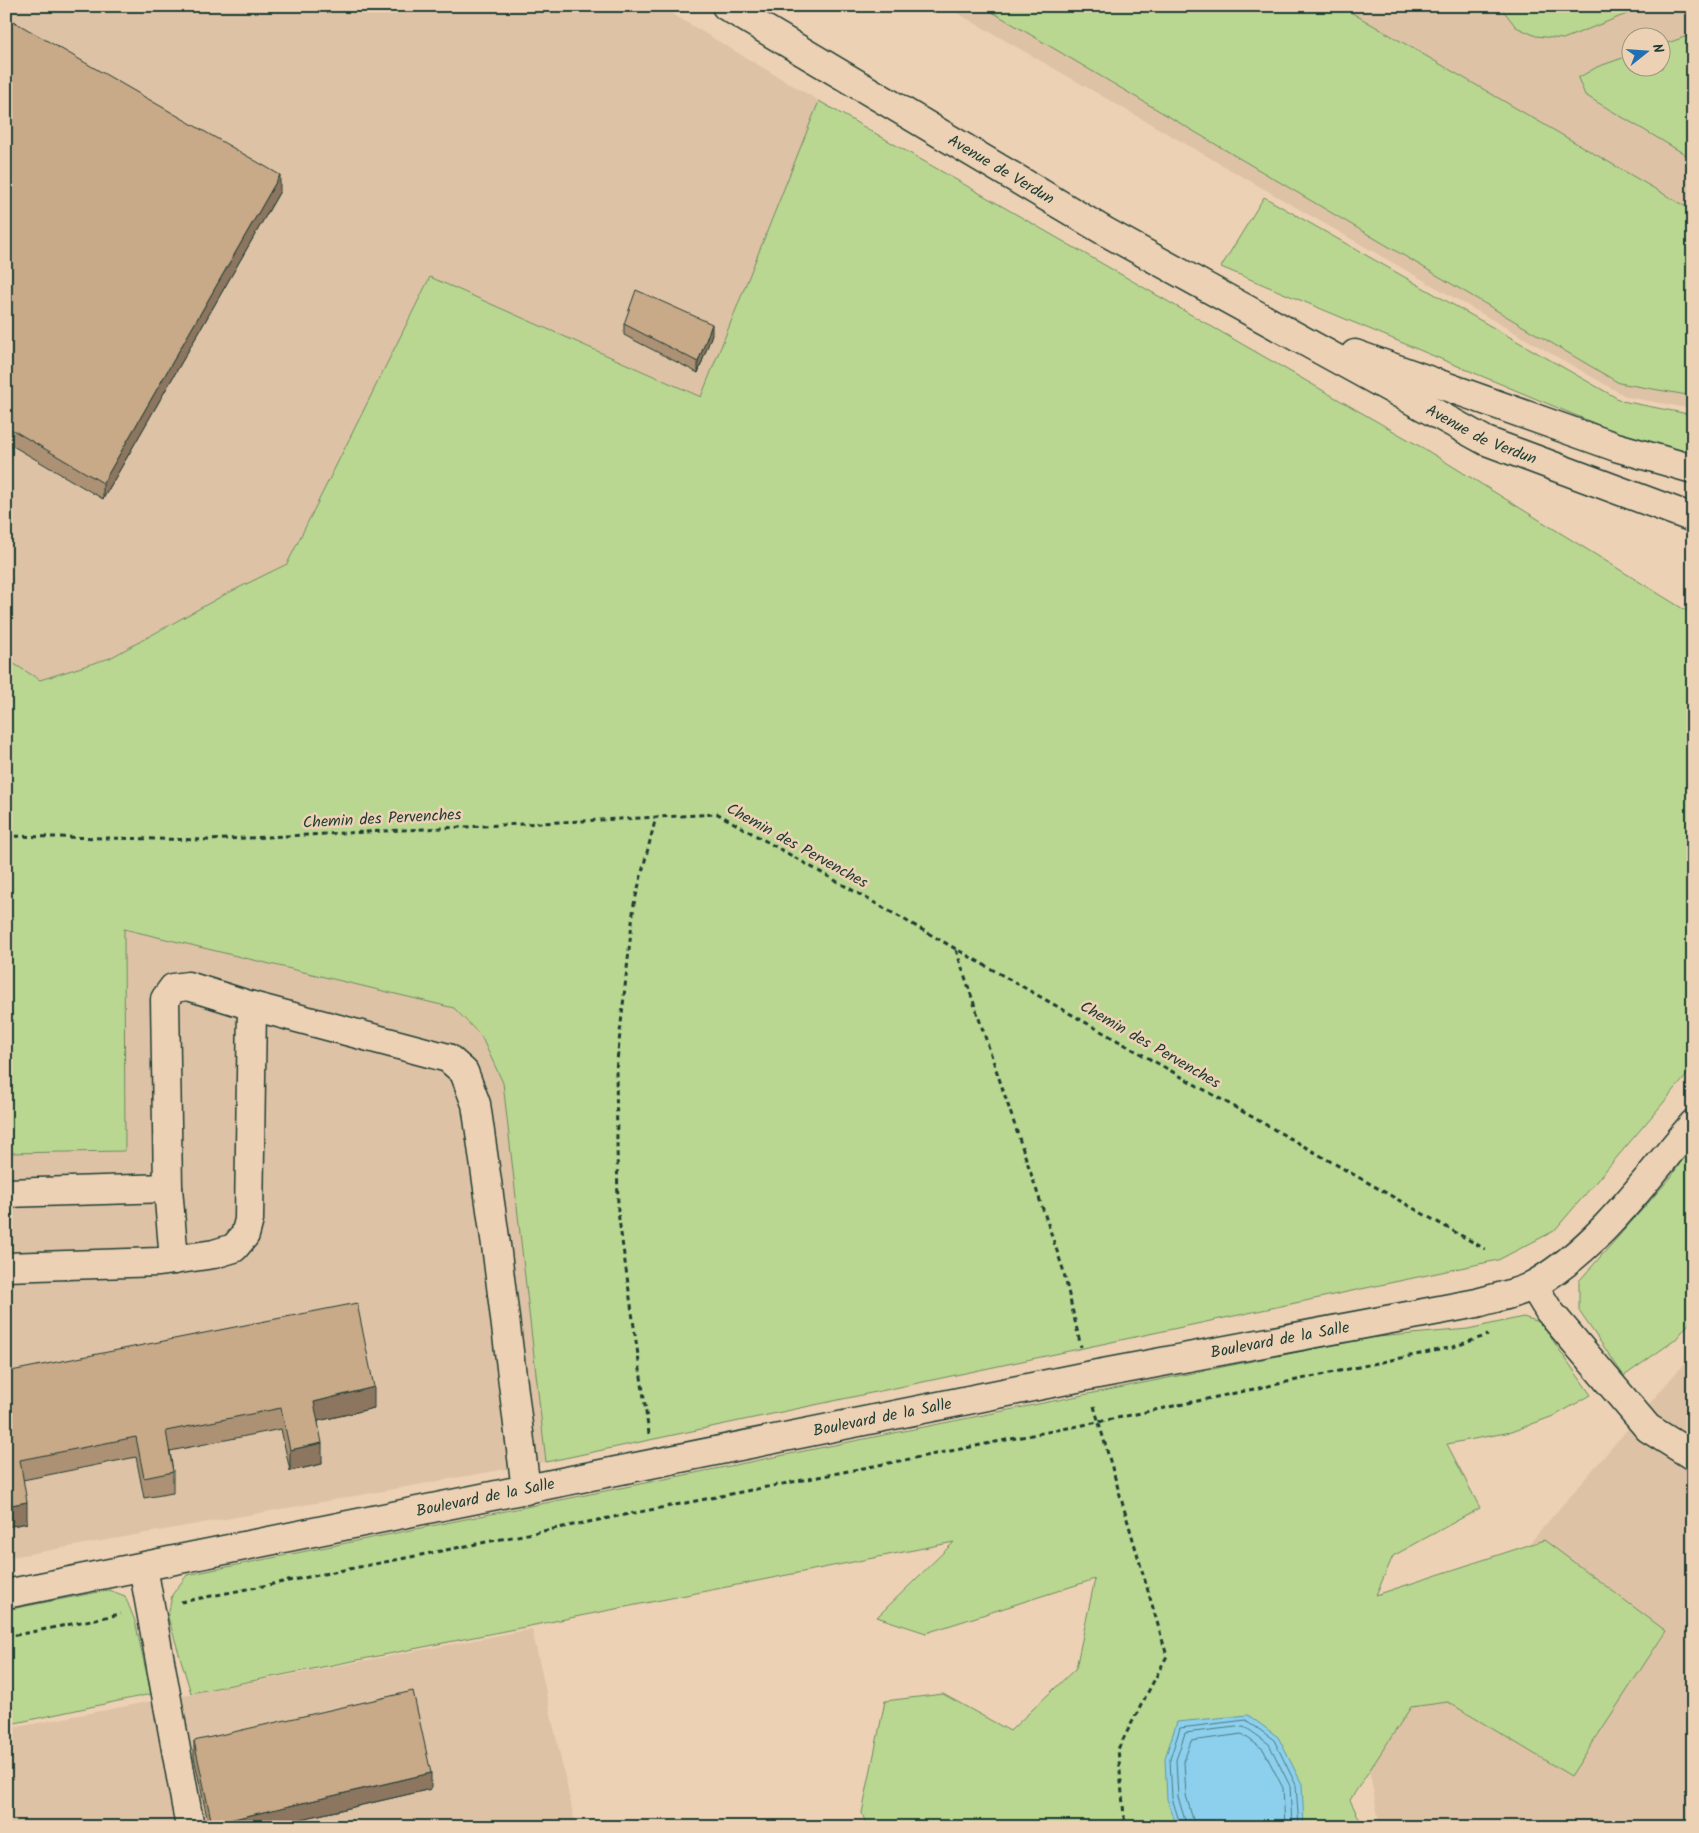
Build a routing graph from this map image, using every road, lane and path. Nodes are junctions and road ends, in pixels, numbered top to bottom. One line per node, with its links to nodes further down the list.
1 (726, 6): 2 (street, Avenue de Verdun)
2 (1281, 327): 3 (street, Avenue de Verdun); 4 (street, Avenue de Verdun)
3 (1693, 469)
4 (1693, 518)
5 (656, 818): 6 (path, Chemin des Pervenches); 11 (path, Chemin des Pervenches); 17 (path)
6 (6, 836)
7 (252, 1006): 9 (street); 12 (street); 18 (street)
8 (1693, 1124): 14 (street, Boulevard de la Salle)
9 (168, 1188): 10 (street); 12 (street)
10 (6, 1193)
11 (1485, 1249)
12 (174, 1260): 13 (street)
13 (6, 1267)
14 (1533, 1285): 16 (street); 17 (street, Boulevard de la Salle)
15 (1494, 1334): 21 (path)
16 (1693, 1456)
17 (654, 1464): 18 (street, Boulevard de la Salle)
18 (526, 1490): 19 (street, Boulevard de la Salle)
19 (143, 1567): 20 (street, Boulevard de la Salle); 21 (street)
20 (6, 1594)
21 (151, 1608): 22 (path); 23 (street)
22 (6, 1637)
23 (190, 1827)

